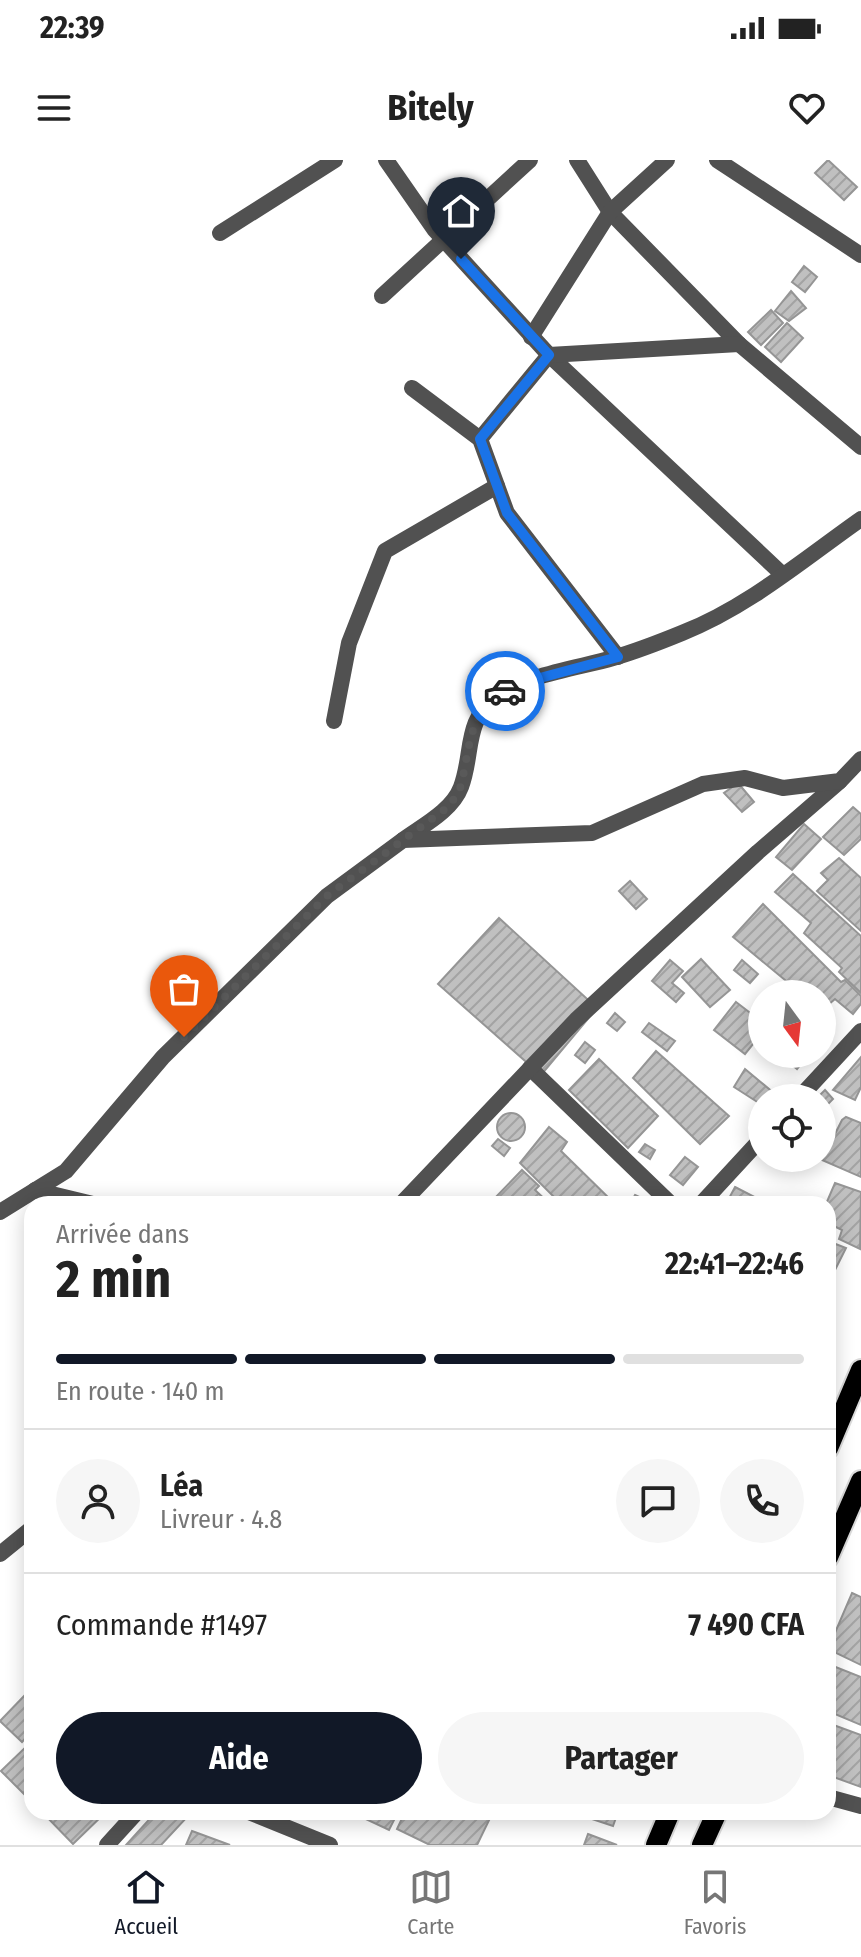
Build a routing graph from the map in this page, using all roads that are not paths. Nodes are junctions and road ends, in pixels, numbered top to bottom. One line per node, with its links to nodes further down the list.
1 (335, 160): 8 (street)
2 (386, 160): 9 (street)
3 (530, 160): 9 (street)
4 (577, 160): 7 (street)
5 (667, 160): 7 (street)
6 (717, 160): 10 (street)
7 (610, 212): 12 (street); 13 (street)
8 (220, 233)
9 (443, 239): 11 (street); 12 (street)
10 (861, 255)
11 (382, 296)
12 (531, 337): 14 (street)
13 (739, 344): 14 (street); 17 (street)
14 (549, 355): 16 (street); 20 (street)
15 (412, 388): 16 (street)
16 (480, 439): 18 (street)
17 (861, 447)
18 (497, 486): 21 (street); 22 (street)
19 (861, 519): 20 (street)
20 (782, 574): 21 (street)
21 (618, 657): 25 (street)
22 (334, 721)
23 (861, 759): 24 (street)
24 (840, 781): 25 (street); 27 (street)
25 (403, 840): 30 (street)
26 (861, 1031): 28 (street)
27 (530, 1068): 33 (street); 34 (street)
28 (812, 1084)
29 (748, 1153): 35 (street)
30 (35, 1190): 31 (street); 32 (street)
31 (25, 1196)
32 (60, 1196)
33 (409, 1196)
34 (663, 1196)
35 (708, 1196)
36 (24, 1197): 37 (street)
37 (0, 1212)
38 (861, 1370): 39 (main road)
39 (836, 1429)
40 (861, 1481): 42 (main road)
41 (24, 1534): 43 (street)
42 (836, 1539)
43 (0, 1554)
44 (836, 1799): 45 (street)
45 (861, 1806)
46 (130, 1820): 50 (street)
47 (269, 1820): 51 (street)
48 (667, 1820): 52 (main road)
49 (713, 1820): 53 (main road)
50 (107, 1845)
51 (330, 1845)
52 (656, 1845)
53 (702, 1845)

